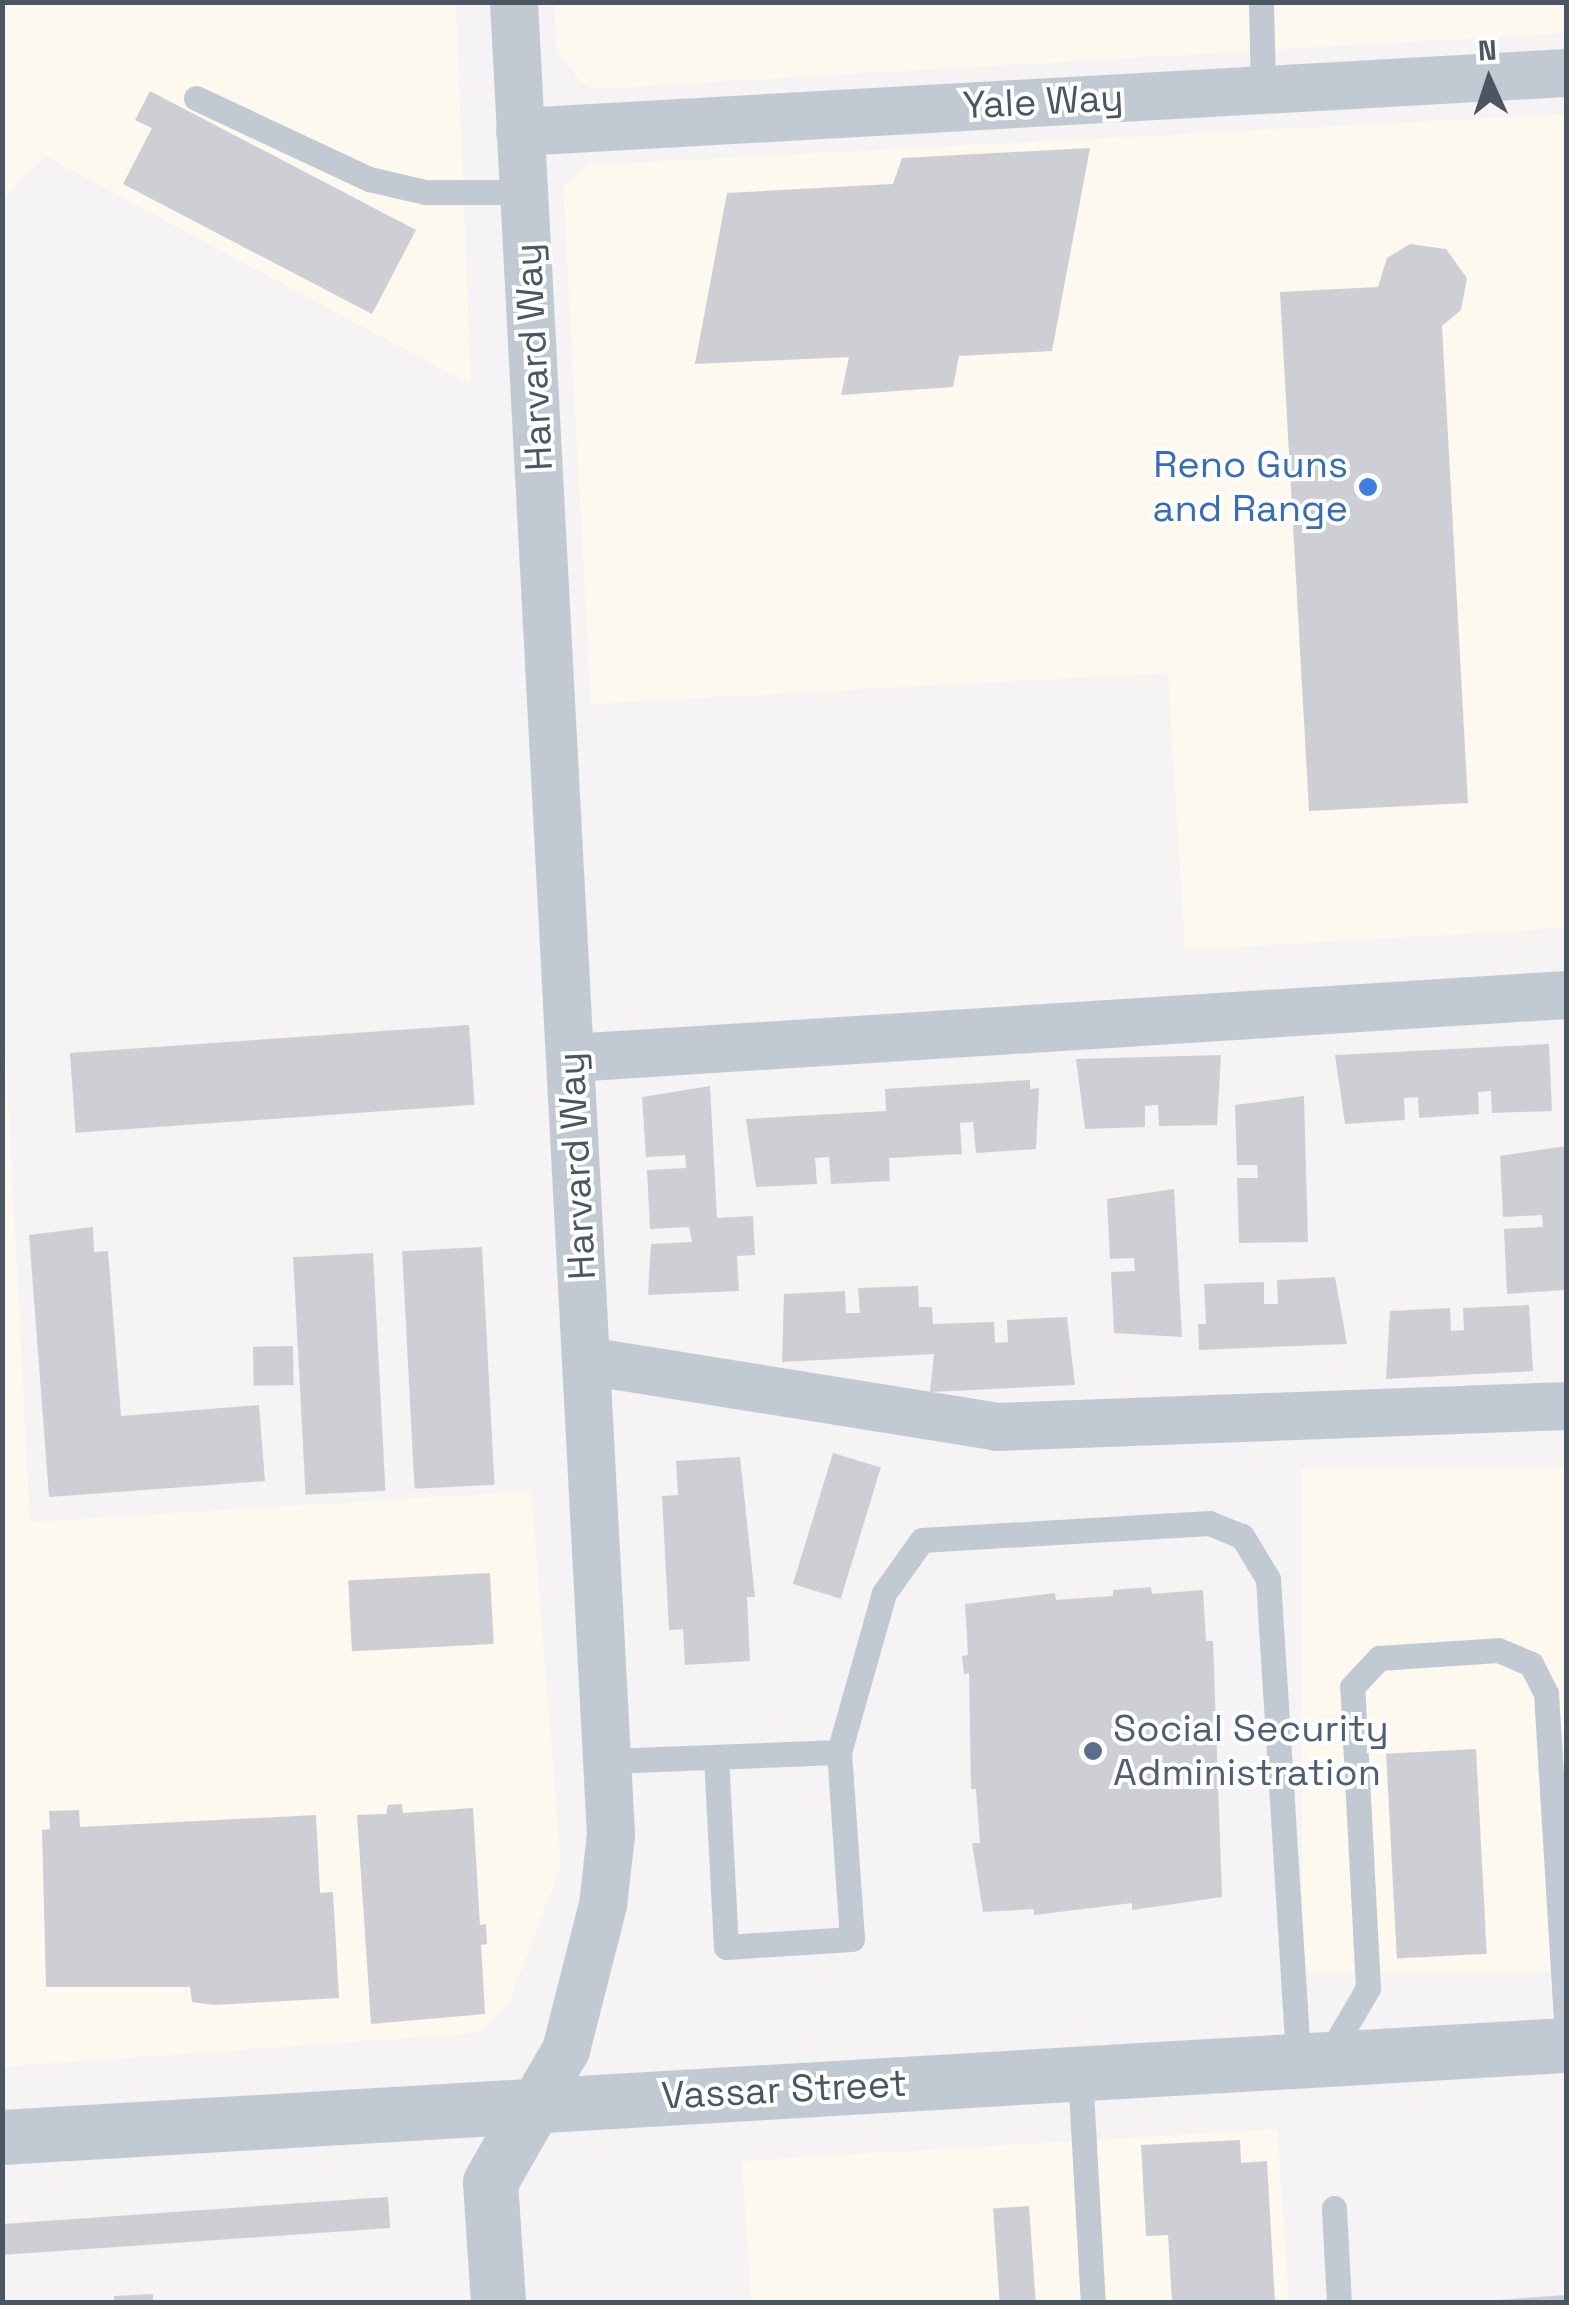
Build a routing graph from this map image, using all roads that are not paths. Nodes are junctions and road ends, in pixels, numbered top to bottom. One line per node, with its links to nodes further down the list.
1 (514, 2): 6 (street, Harvard Way)
2 (1261, 2): 4 (lane)
3 (1566, 73): 4 (street, Yale Way)
4 (1263, 90): 6 (street, Yale Way)
5 (196, 98): 7 (lane)
6 (520, 132): 7 (street, Harvard Way)
7 (524, 192): 9 (street, Harvard Way)
8 (1566, 994): 9 (street)
9 (572, 1058): 10 (street, Harvard Way)
10 (587, 1361): 11 (street); 14 (street, Harvard Way)
11 (1566, 1406)
12 (839, 1752): 13 (lane); 13 (lane); 17 (lane)
13 (716, 1758): 14 (lane)
14 (607, 1761): 19 (street, Harvard Way)
15 (1566, 2023): 17 (lane)
16 (1566, 2045): 17 (street, Vassar Street)
17 (1312, 2060): 18 (street, Vassar Street)
18 (1080, 2073): 19 (street, Vassar Street); 23 (lane)
19 (533, 2106): 20 (street, Vassar Street); 22 (street, Harvard Way)
20 (2, 2137)
21 (1334, 2208): 24 (lane)
22 (498, 2302)
23 (1093, 2302)
24 (1339, 2302)

